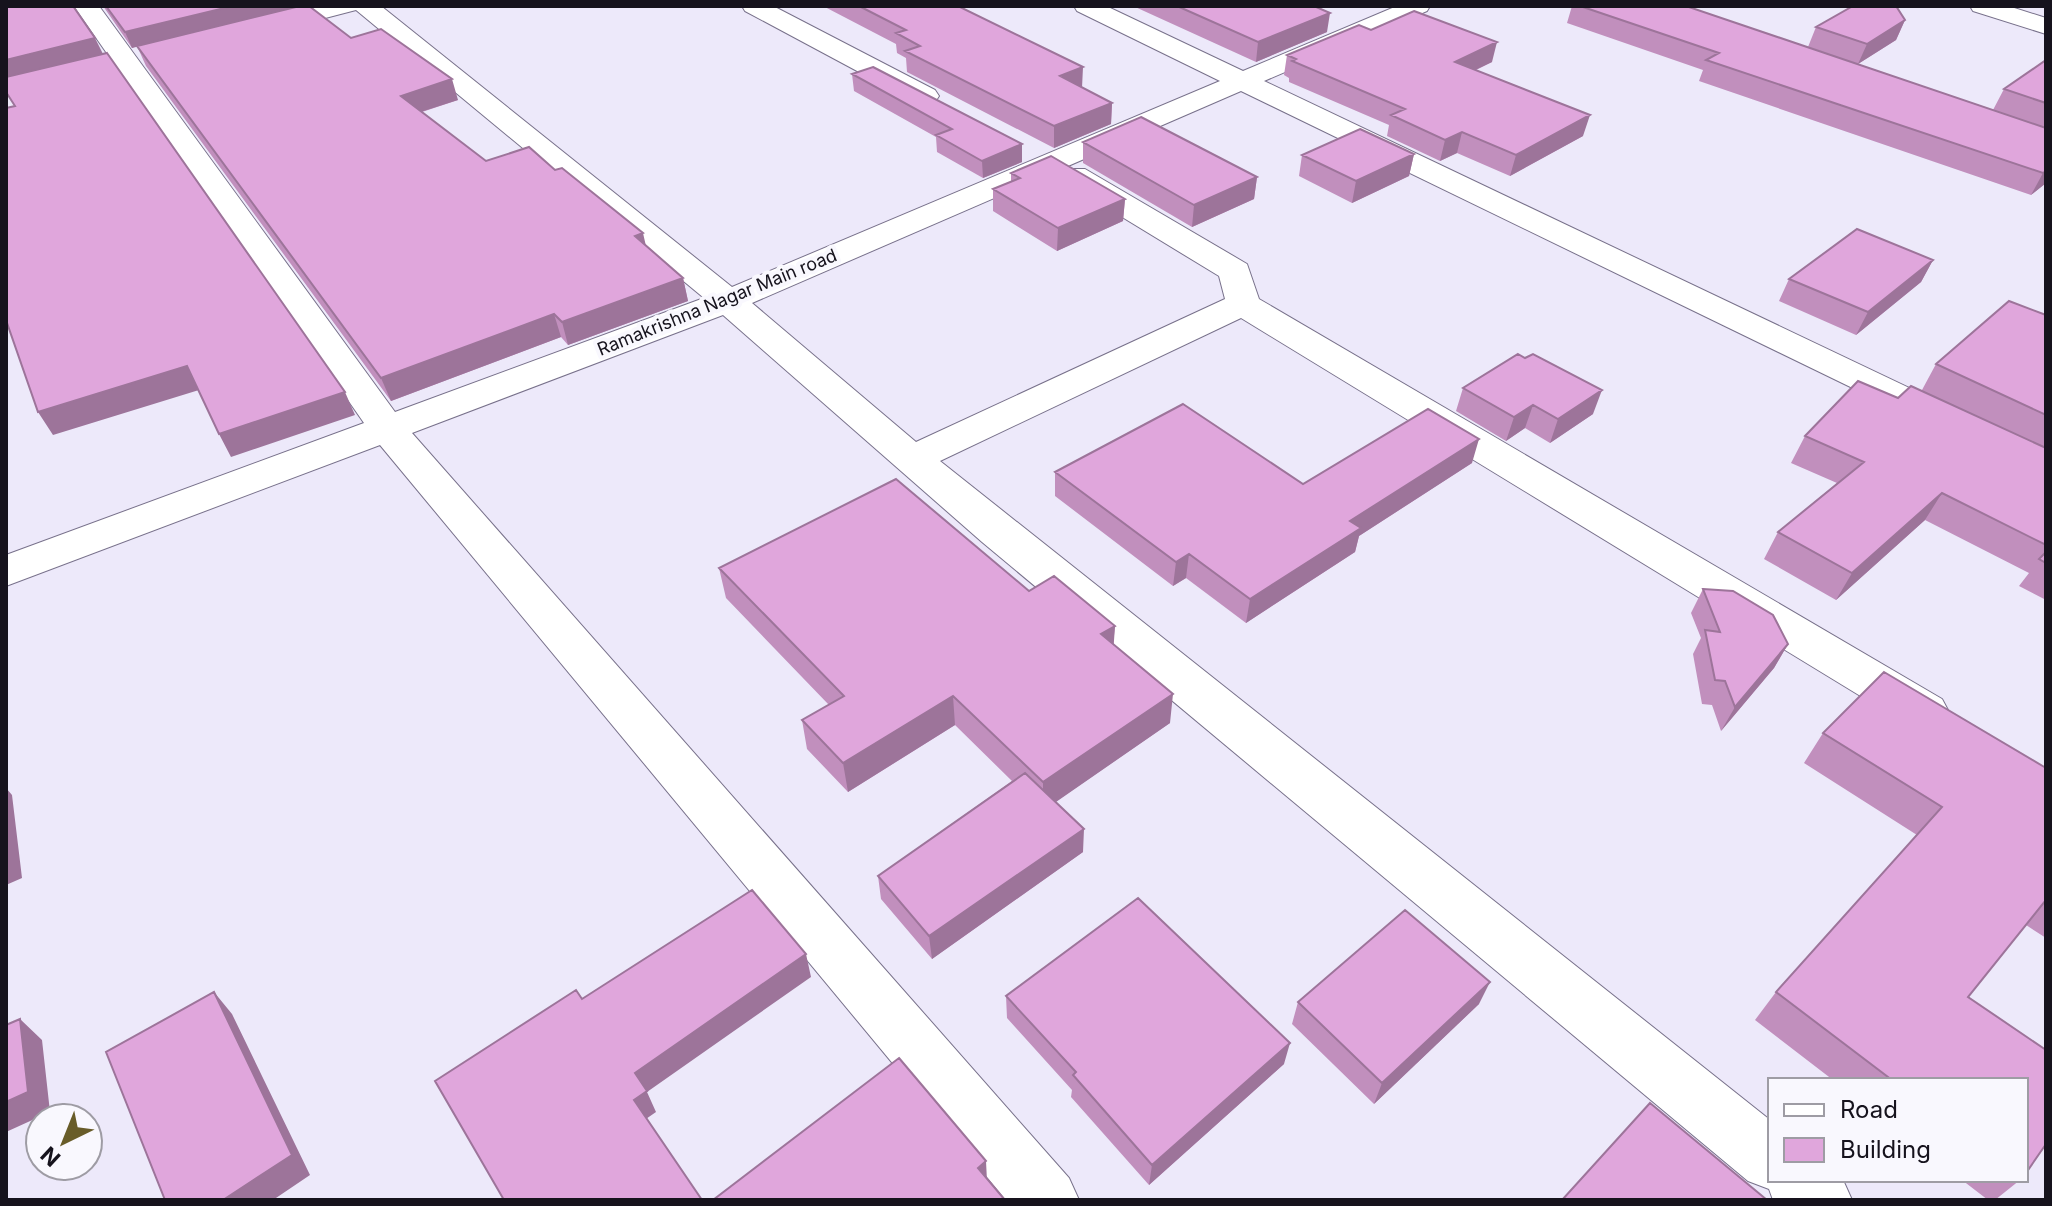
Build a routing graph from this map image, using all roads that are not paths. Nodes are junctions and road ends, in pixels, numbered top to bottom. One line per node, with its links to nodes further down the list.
1 (86, 6): 15 (street)
2 (347, 6): 9 (street)
3 (366, 6): 13 (street)
4 (754, 6): 11 (street)
5 (1086, 6): 10 (street)
6 (1418, 6): 10 (street, Ramakrishna Nagar Main road)
7 (1982, 6): 8 (street)
8 (2046, 26)
9 (228, 34)
10 (1246, 81): 12 (street, Ramakrishna Nagar Main road); 17 (street)
11 (945, 106)
12 (1041, 156): 13 (street, Ramakrishna Nagar Main road); 14 (street)
13 (728, 301): 15 (street, Ramakrishna Nagar Main road); 16 (street)
14 (1243, 304): 16 (street); 19 (street)
15 (386, 427): 18 (street, Ramakrishna Nagar Main road); 22 (street)
16 (912, 459): 20 (street)
17 (2046, 469)
18 (6, 571)
19 (1951, 728)
20 (1768, 1157)
21 (1798, 1182): 23 (street)
22 (1047, 1200)
23 (1820, 1200)

